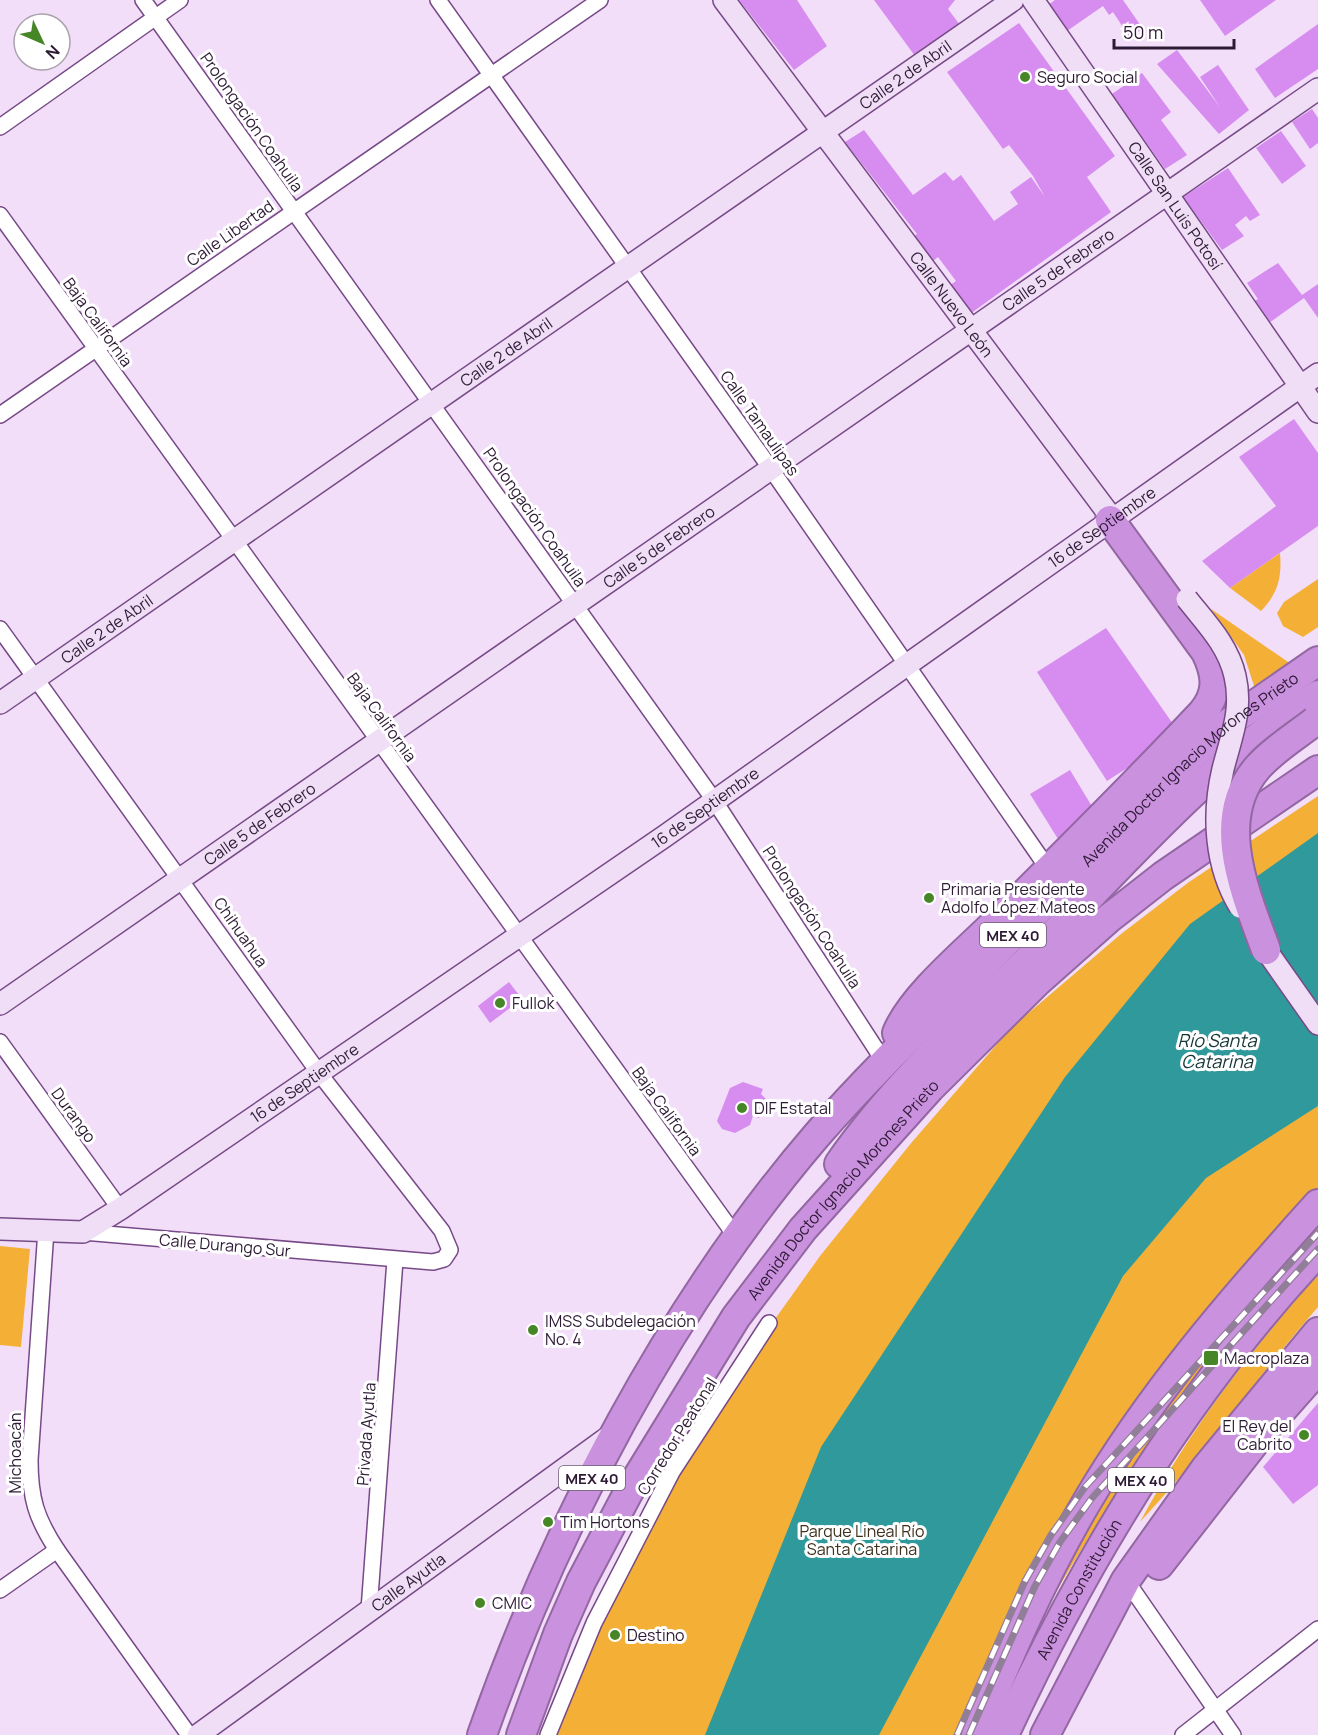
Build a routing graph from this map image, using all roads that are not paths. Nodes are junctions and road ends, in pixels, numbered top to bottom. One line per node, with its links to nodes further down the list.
1 (143, 0): 8 (street, Prolongación Coahuila)
2 (180, 0): 8 (street)
3 (438, 0): 9 (street, Calle Tamaulipas)
4 (600, 0): 9 (street, Calle Libertad)
5 (724, 0): 12 (street, Calle Nuevo León)
6 (1012, 0): 12 (street, Calle 2 de Abril)
7 (1033, 0): 13 (street, Calle San Luis Potosí)
8 (155, 17): 11 (street); 14 (street, Prolongación Coahuila)
9 (492, 75): 14 (street, Calle Libertad); 16 (street, Calle Tamaulipas)
10 (1318, 89): 13 (street, Calle 5 de Febrero)
11 (0, 126)
12 (824, 134): 16 (street, Calle 2 de Abril); 17 (street, Calle Nuevo León)
13 (1167, 195): 17 (street, Calle 5 de Febrero); 20 (street, Calle San Luis Potosí)
14 (293, 212): 18 (street, Calle Libertad); 21 (street, Prolongación Coahuila)
15 (0, 215): 18 (street, Baja California)
16 (628, 269): 21 (street, Calle 2 de Abril); 24 (street, Calle Tamaulipas)
17 (970, 331): 24 (street, Calle 5 de Febrero); 25 (street, Calle Nuevo León)
18 (95, 349): 23 (street, Calle Libertad); 26 (street, Baja California)
19 (1318, 374): 20 (street, 16 de Septiembre)
20 (1300, 386): 22 (street, Calle San Luis Potosí); 25 (street, 16 de Septiembre)
21 (431, 402): 26 (street, Calle 2 de Abril); 27 (street, Prolongación Coahuila)
22 (1318, 412)
23 (0, 415)
24 (771, 469): 27 (street, Calle 5 de Febrero); 30 (street, Calle Tamaulipas)
25 (1110, 520): 30 (street, 16 de Septiembre); 37 (highway); 40 (street, Calle Nuevo León, bridge)
26 (234, 542): 31 (street, Calle 2 de Abril); 34 (street, Baja California)
27 (576, 606): 34 (street, Calle 5 de Febrero); 36 (street, Prolongación Coahuila)
28 (0, 629): 31 (street, Chihuahua)
29 (1318, 661): 44 (highway, Avenida Doctor Ignacio Morones Prieto / MEX 40)
30 (907, 665): 36 (street, 16 de Septiembre); 37 (street, Calle Tamaulipas)
31 (35, 678): 32 (street, Calle 2 de Abril); 38 (street, Chihuahua)
32 (0, 703)
33 (1317, 712): 40 (highway, bridge); 49 (highway)
34 (378, 742): 38 (street, Calle 5 de Febrero); 39 (street, Baja California)
35 (1318, 770): 49 (highway, Avenida Doctor Ignacio Morones Prieto / MEX 40)
36 (714, 800): 39 (street, 16 de Septiembre); 44 (street, Prolongación Coahuila)
37 (1049, 870): 44 (highway)
38 (181, 879): 41 (street, Calle 5 de Febrero); 45 (street, Chihuahua)
39 (517, 936): 45 (street, 16 de Septiembre); 52 (street, Baja California)
40 (1266, 950): 42 (street, Calle Nuevo León)
41 (0, 1004)
42 (1318, 1023)
43 (0, 1042): 47 (street, Durango)
44 (887, 1061): 52 (highway, Avenida Doctor Ignacio Morones Prieto / MEX 40)
45 (319, 1073): 47 (street, 16 de Septiembre); 54 (street, Chihuahua)
46 (1318, 1204): 71 (highway)
47 (120, 1209): 51 (street, 16 de Septiembre)
48 (0, 1228): 50 (street, Calle Durango Sur)
49 (803, 1229): 69 (highway, Avenida Doctor Ignacio Morones Prieto / MEX 40)
50 (46, 1230): 51 (street, Calle Durango Sur); 60 (street, Michoacán)
51 (83, 1232): 55 (street, Calle Durango Sur)
52 (737, 1238): 59 (highway, Avenida Doctor Ignacio Morones Prieto / MEX 40)
53 (1318, 1252): 72 (highway, Avenida Constitución / MEX 40)
54 (448, 1256): 55 (street, Calle Durango Sur)
55 (395, 1260): 63 (street, Privada Ayutla)
56 (769, 1323): 70 (street, Corredor Peatonal)
57 (1318, 1332): 61 (highway, MEX 40)
58 (1318, 1369): 61 (highway)
59 (617, 1431): 63 (street, Calle Ayutla); 68 (highway, Avenida Doctor Ignacio Morones Prieto / MEX 40)
60 (57, 1550): 62 (street); 66 (street, Michoacán)
61 (1131, 1587): 65 (street); 73 (highway, MEX 40)
62 (0, 1590)
63 (369, 1610): 67 (street, Calle Ayutla)
64 (1318, 1629): 65 (street)
65 (1215, 1710): 74 (street); 75 (street)
66 (189, 1735)
67 (198, 1735)
68 (482, 1735)
69 (521, 1735)
70 (548, 1735)
71 (976, 1735)
72 (1004, 1735)
73 (1045, 1735)
74 (1183, 1735)
75 (1233, 1735)

